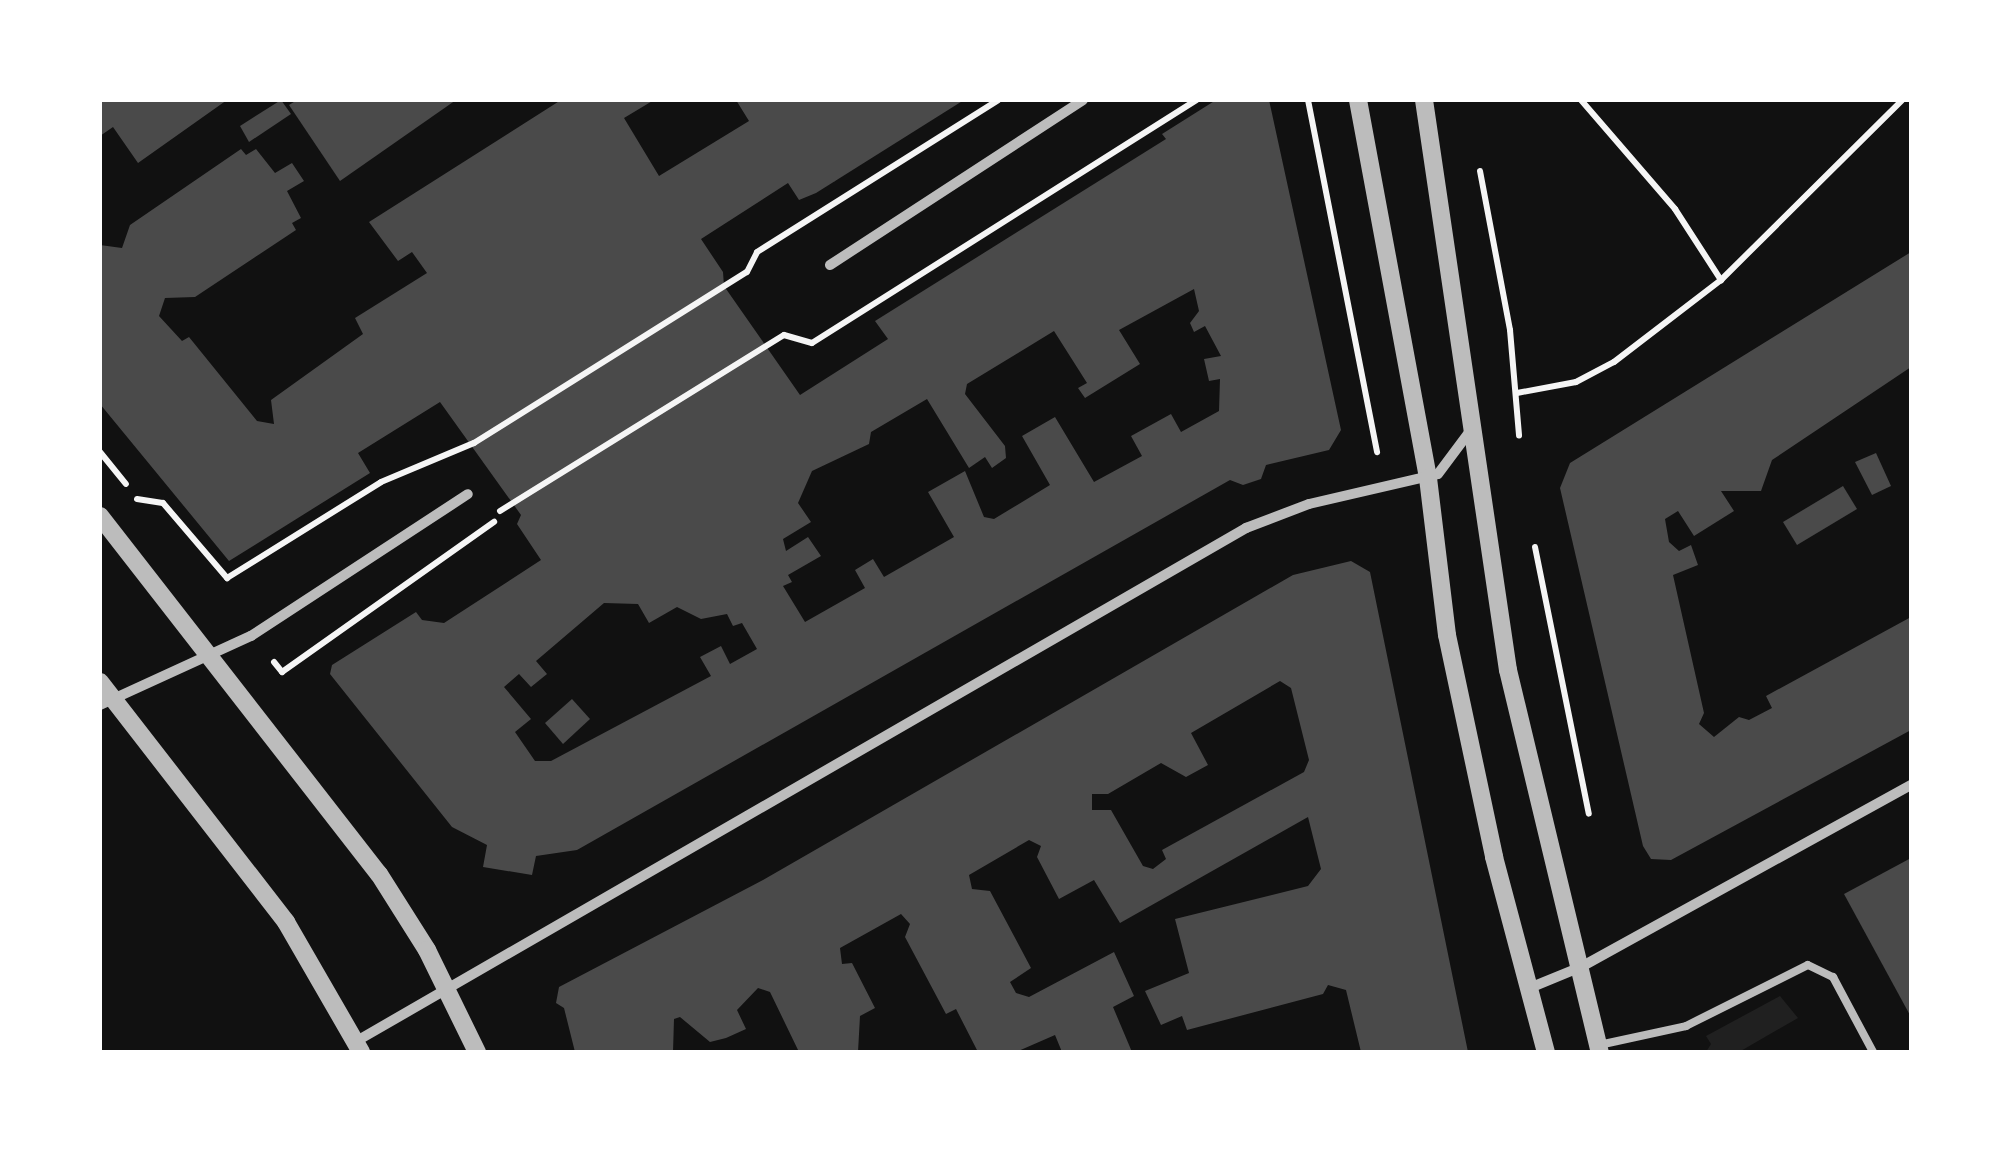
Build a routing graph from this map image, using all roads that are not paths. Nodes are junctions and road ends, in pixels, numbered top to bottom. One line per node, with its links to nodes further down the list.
1 (1083, 100): 4 (street)
2 (1358, 100): 6 (street)
3 (1424, 100): 5 (street)
4 (830, 266)
5 (1474, 421): 6 (street); 12 (street)
6 (1428, 478): 13 (street); 14 (street)
7 (468, 494): 9 (street)
8 (100, 516): 9 (street)
9 (208, 656): 10 (street); 14 (street)
10 (104, 695): 15 (street)
11 (1911, 785): 12 (street)
12 (1581, 967): 13 (street); 16 (street)
13 (1532, 986): 18 (street)
14 (448, 989): 15 (street); 17 (street)
15 (358, 1047)
16 (1599, 1049): 19 (lane)
17 (478, 1052)
18 (1546, 1052)
19 (1873, 1052)

